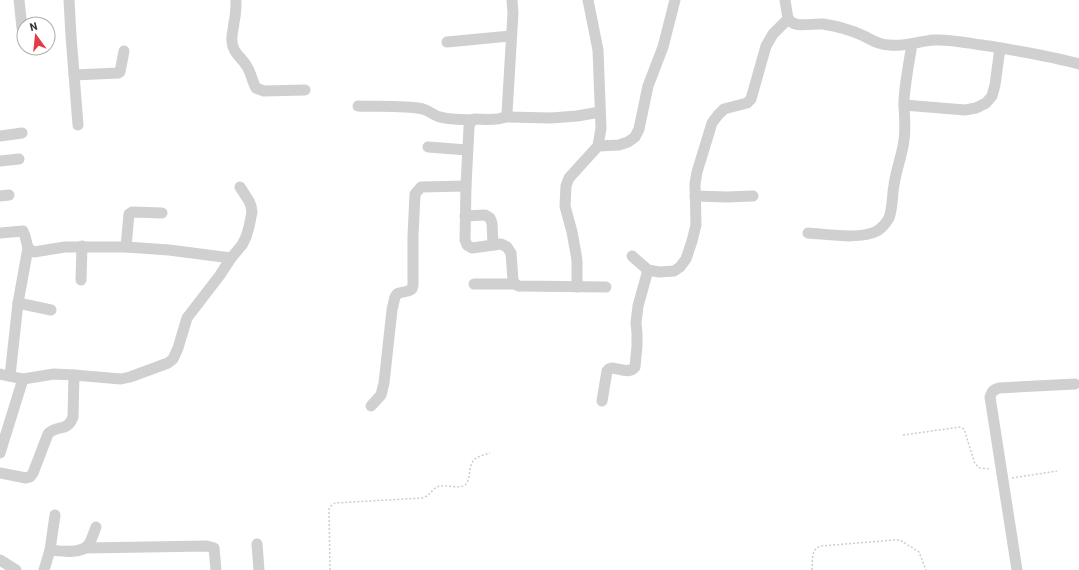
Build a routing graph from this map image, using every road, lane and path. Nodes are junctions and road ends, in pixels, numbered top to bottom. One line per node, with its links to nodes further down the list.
1 (19, 0): 8 (street)
2 (69, 0): 16 (street)
3 (236, 0): 17 (street)
4 (512, 0): 10 (street)
5 (588, 0): 20 (street)
6 (675, 0): 26 (street)
7 (785, 0): 9 (street)
8 (21, 16)
9 (788, 19): 12 (street); 33 (street)
10 (511, 36): 11 (street); 21 (street)
11 (447, 42)
12 (912, 44): 13 (street); 18 (street)
13 (1000, 48): 15 (street); 18 (street)
14 (124, 51): 16 (street)
15 (1079, 64)
16 (74, 75): 23 (street)
17 (305, 90)
18 (904, 105): 38 (street)
19 (358, 106): 22 (street)
20 (600, 112): 21 (street); 26 (street)
21 (505, 117): 22 (street)
22 (472, 120): 28 (street)
23 (78, 125)
24 (22, 133): 25 (street)
25 (0, 136)
26 (598, 146): 49 (street)
27 (428, 147): 28 (street)
28 (467, 150): 31 (street)
29 (19, 159): 30 (street)
30 (0, 161)
31 (466, 186): 36 (street); 58 (street)
32 (240, 187): 44 (street)
33 (695, 196): 34 (street); 45 (street)
34 (753, 196)
35 (162, 213): 41 (street)
36 (465, 216): 39 (street); 39 (street)
37 (0, 233): 42 (street)
38 (808, 233)
39 (493, 245): 48 (street)
40 (82, 246): 41 (street); 42 (street); 46 (street)
41 (126, 247): 44 (street)
42 (28, 248): 51 (street)
43 (632, 256): 45 (street)
44 (231, 258): 53 (street)
45 (648, 270): 57 (street)
46 (81, 280)
47 (474, 284): 48 (street)
48 (515, 284): 49 (street)
49 (577, 287): 50 (street)
50 (606, 287)
51 (18, 303): 52 (street); 54 (street)
52 (51, 310)
53 (74, 374): 55 (street); 63 (street)
54 (5, 375): 55 (street)
55 (23, 379): 60 (street)
56 (1075, 384): 64 (street)
57 (602, 401)
58 (371, 406)
59 (903, 435): 64 (path)
60 (0, 453)
61 (490, 453): 75 (path)
62 (1057, 471): 64 (path)
63 (0, 473)
64 (1002, 475): 78 (street)
65 (55, 515): 69 (street)
66 (96, 526): 68 (street)
67 (257, 544): 74 (street)
68 (85, 548): 69 (street); 73 (street)
69 (50, 550): 72 (street)
70 (0, 560): 71 (street)
71 (15, 570)
72 (44, 570)
73 (216, 570)
74 (259, 570)
75 (330, 570)
76 (812, 570): 77 (path)
77 (926, 570)
78 (1017, 570)

